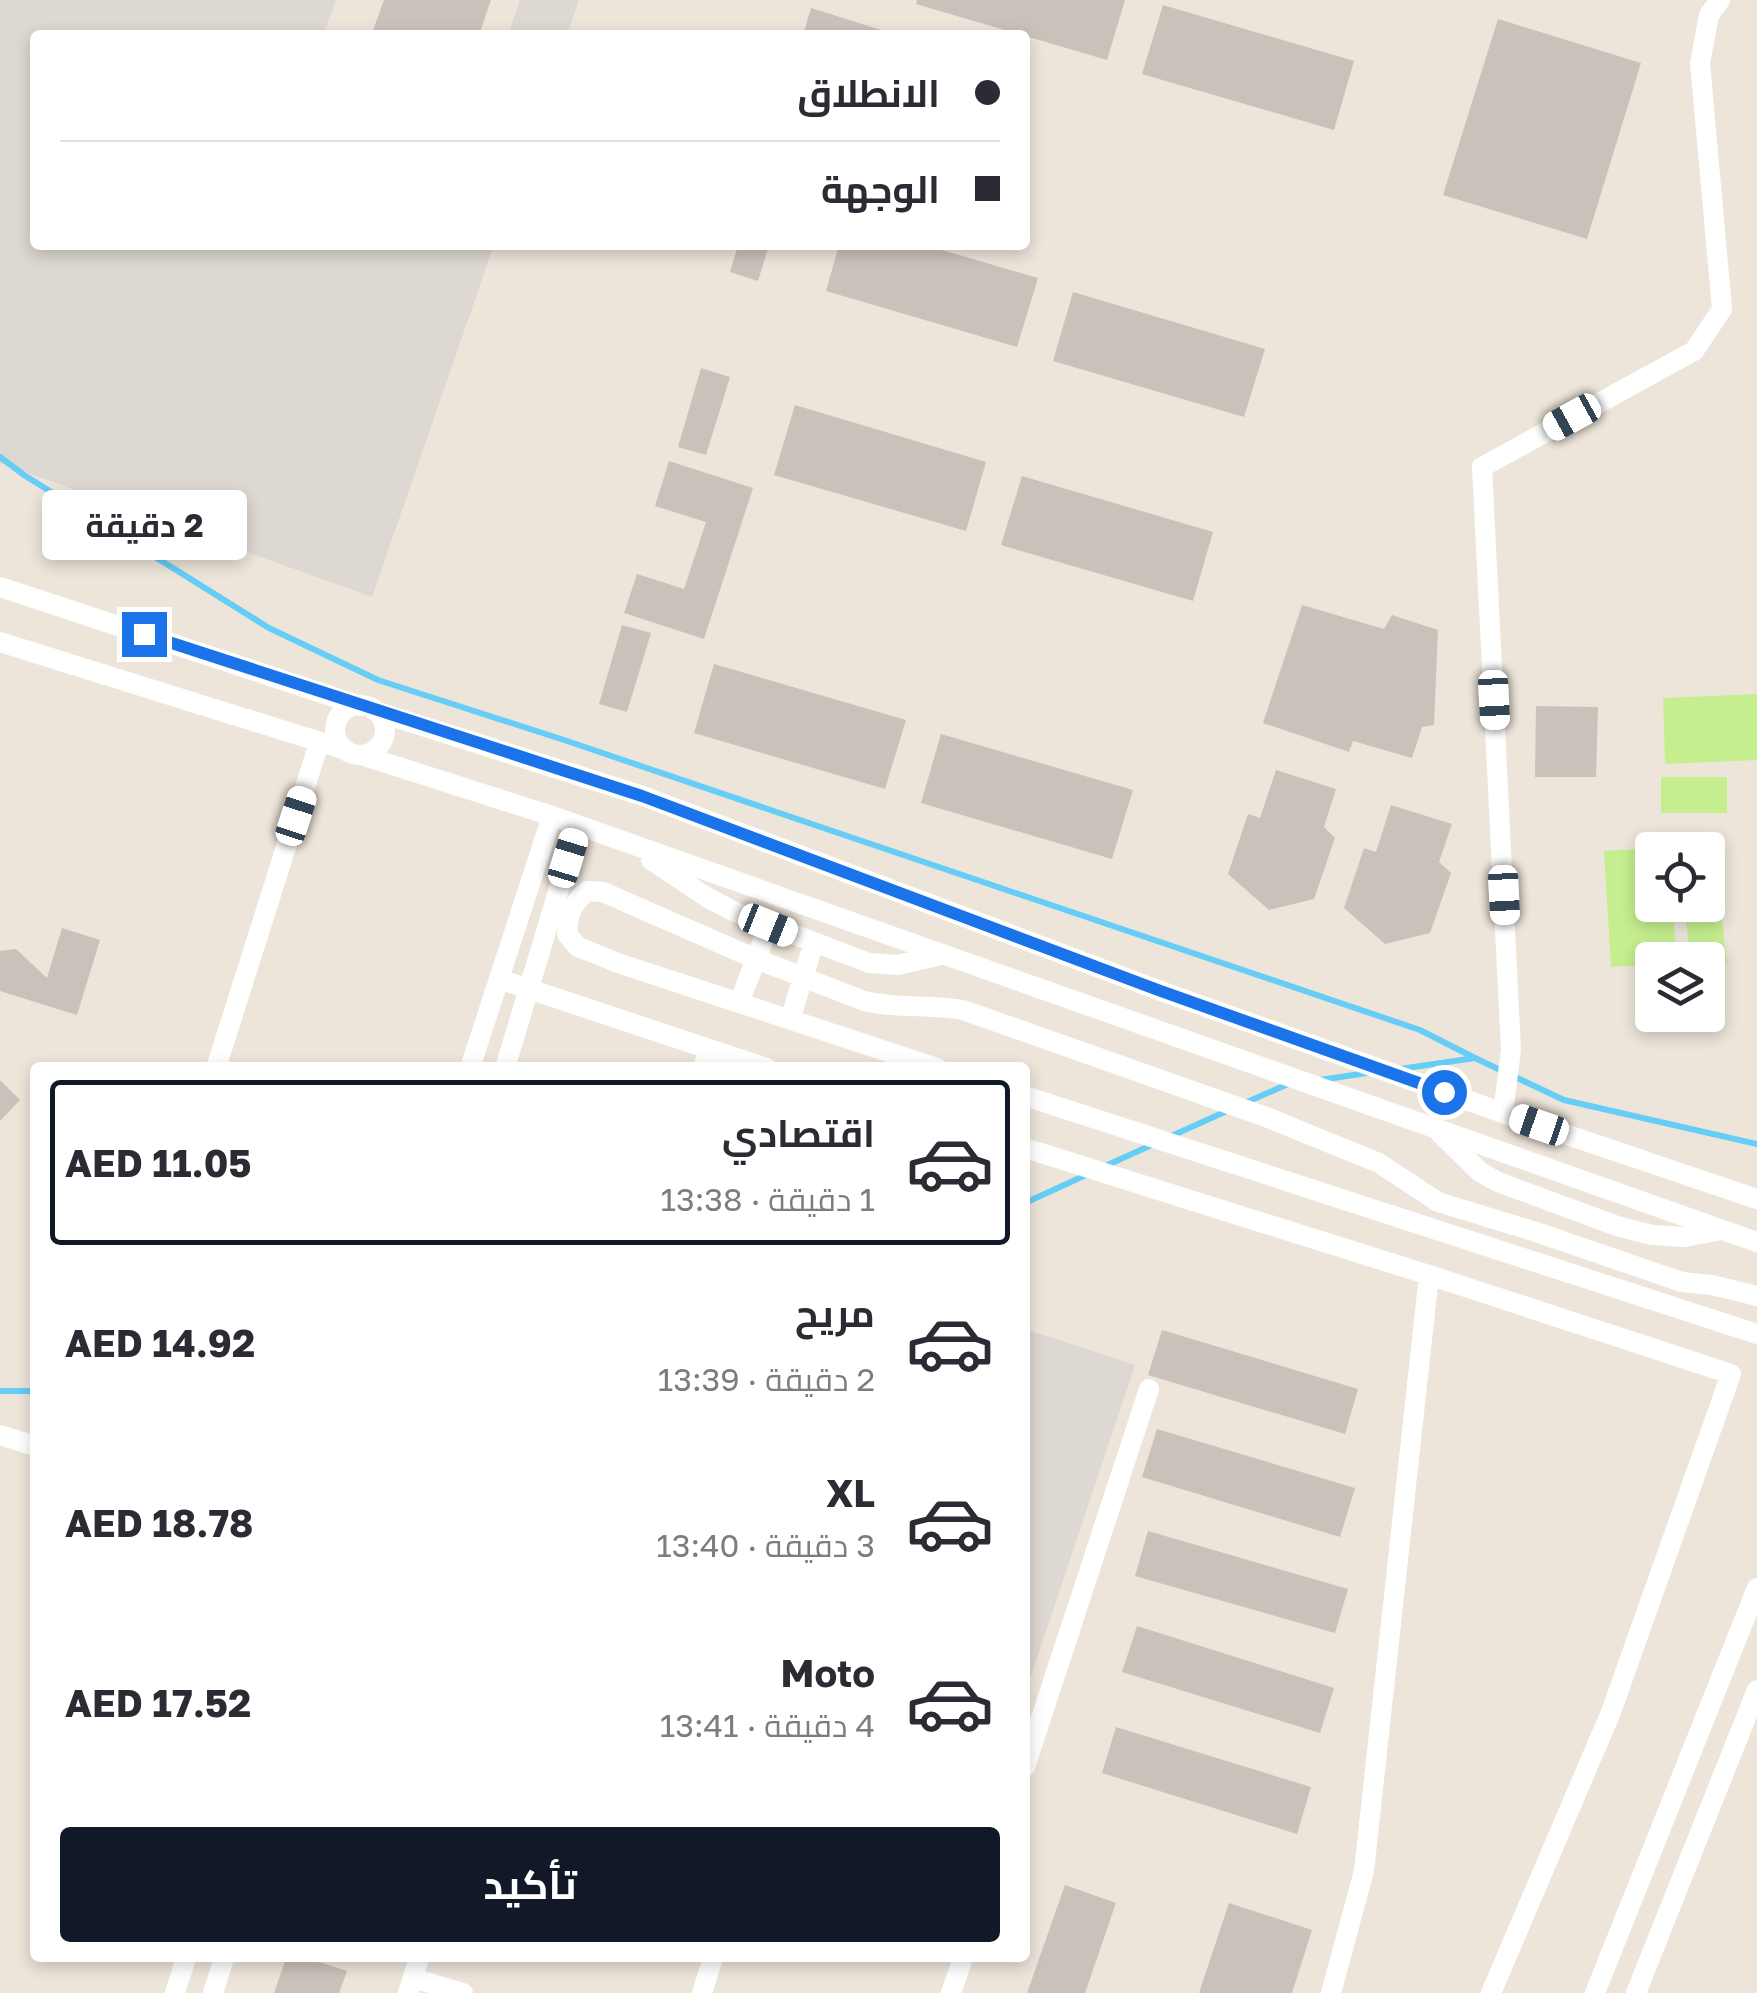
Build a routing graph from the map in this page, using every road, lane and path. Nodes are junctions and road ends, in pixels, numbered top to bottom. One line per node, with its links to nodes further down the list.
1 (1720, 0): 25 (street)
2 (0, 587): 4 (street)
3 (0, 642): 5 (street)
4 (368, 708): 6 (street); 6 (street); 25 (street)
5 (318, 743): 6 (street); 20 (street)
6 (353, 753): 7 (street)
7 (552, 816): 8 (street); 15 (street)
8 (578, 825): 9 (street); 16 (street)
9 (624, 842): 10 (street); 12 (street)
10 (768, 925): 11 (street); 13 (street)
11 (814, 942): 12 (street); 14 (street)
12 (943, 954): 26 (street)
13 (756, 959): 14 (street); 17 (street); 17 (street)
14 (803, 978): 18 (street); 32 (street)
15 (498, 979): 16 (street); 21 (street)
16 (529, 989): 19 (street); 22 (street)
17 (740, 1003): 18 (street)
18 (790, 1020): 23 (street)
19 (706, 1058)
20 (218, 1062)
21 (472, 1062)
22 (507, 1062)
23 (918, 1062)
24 (1030, 1098): 35 (street)
25 (1502, 1113): 29 (street)
26 (1434, 1128): 28 (street); 31 (street)
27 (1030, 1150): 37 (street)
28 (1542, 1198): 30 (street); 32 (street)
29 (1757, 1199)
30 (1590, 1216): 31 (street); 34 (street)
31 (1722, 1230): 33 (street)
32 (1532, 1232): 34 (street); 35 (street)
33 (1757, 1242)
34 (1582, 1248): 36 (street); 38 (street)
35 (1524, 1258): 36 (street)
36 (1573, 1274): 39 (street)
37 (1430, 1275): 56 (street); 57 (street)
38 (1757, 1296)
39 (1757, 1334)
40 (1149, 1389): 45 (street)
41 (0, 1435): 42 (street)
42 (30, 1444)
43 (1757, 1588): 58 (street)
44 (1757, 1690): 59 (street)
45 (1030, 1752)
46 (185, 1962): 51 (street)
47 (223, 1962): 52 (street)
48 (712, 1962): 54 (street)
49 (961, 1962): 55 (street)
50 (413, 1976): 53 (street)
51 (174, 1993)
52 (213, 1993)
53 (463, 1993)
54 (702, 1993)
55 (951, 1993)
56 (1331, 1993)
57 (1491, 1993)
58 (1595, 1993)
59 (1636, 1993)

